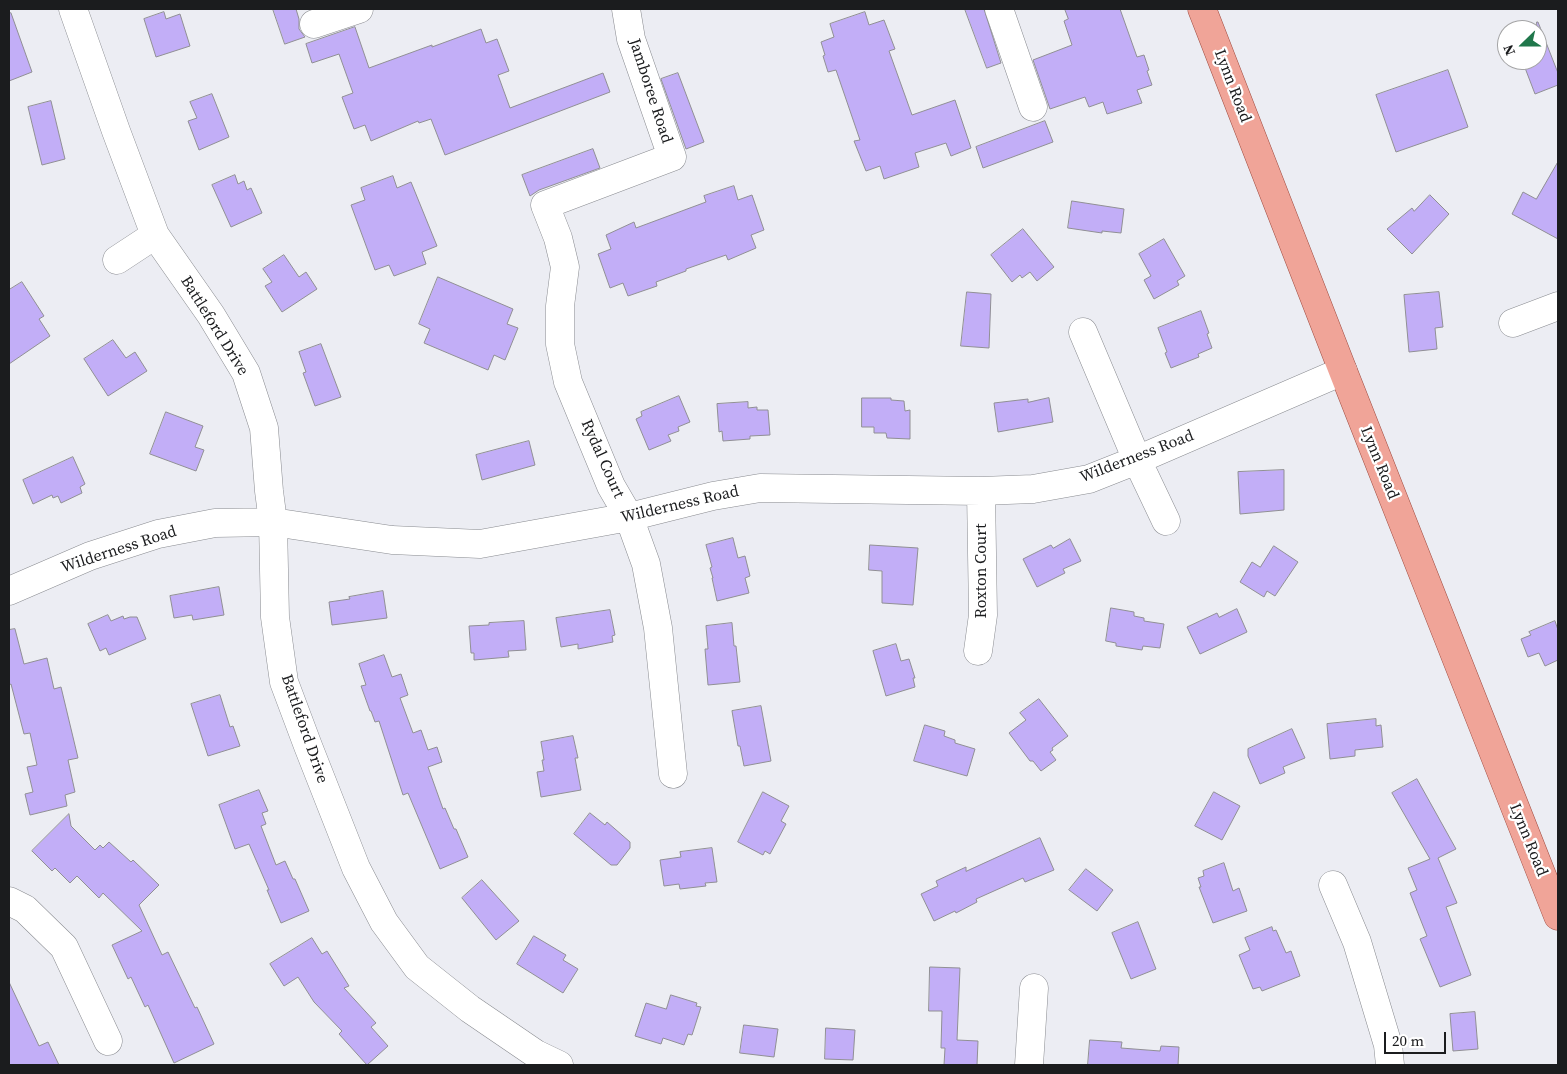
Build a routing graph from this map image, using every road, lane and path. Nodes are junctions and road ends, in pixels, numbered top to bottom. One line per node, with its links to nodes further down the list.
1 (73, 9): 9 (street, Battleford Drive)
2 (360, 9): 6 (street)
3 (626, 9): 8 (street, Jamboree Road)
4 (999, 9): 7 (street)
5 (1202, 9): 14 (main road, Lynn Road)
6 (314, 24)
7 (1032, 107)
8 (545, 205): 17 (street, Rydal Court)
9 (155, 235): 10 (street); 19 (street, Battleford Drive)
10 (117, 260)
11 (1558, 306): 12 (street)
12 (1513, 323)
13 (1083, 332): 15 (street)
14 (1343, 372): 15 (street, Wilderness Road); 25 (main road, Lynn Road)
15 (1137, 460): 16 (street, Wilderness Road); 18 (street)
16 (981, 491): 17 (street, Wilderness Road); 21 (street, Roxton Court)
17 (629, 518): 19 (street, Wilderness Road); 22 (street, Rydal Court)
18 (1166, 521)
19 (273, 522): 20 (street, Wilderness Road); 28 (street, Battleford Drive)
20 (9, 591)
21 (978, 651)
22 (672, 774)
23 (1332, 885): 30 (street)
24 (9, 901): 27 (street)
25 (1558, 916)
26 (1034, 988): 29 (street)
27 (108, 1041)
28 (559, 1065)
29 (1029, 1065)
30 (1390, 1065)

